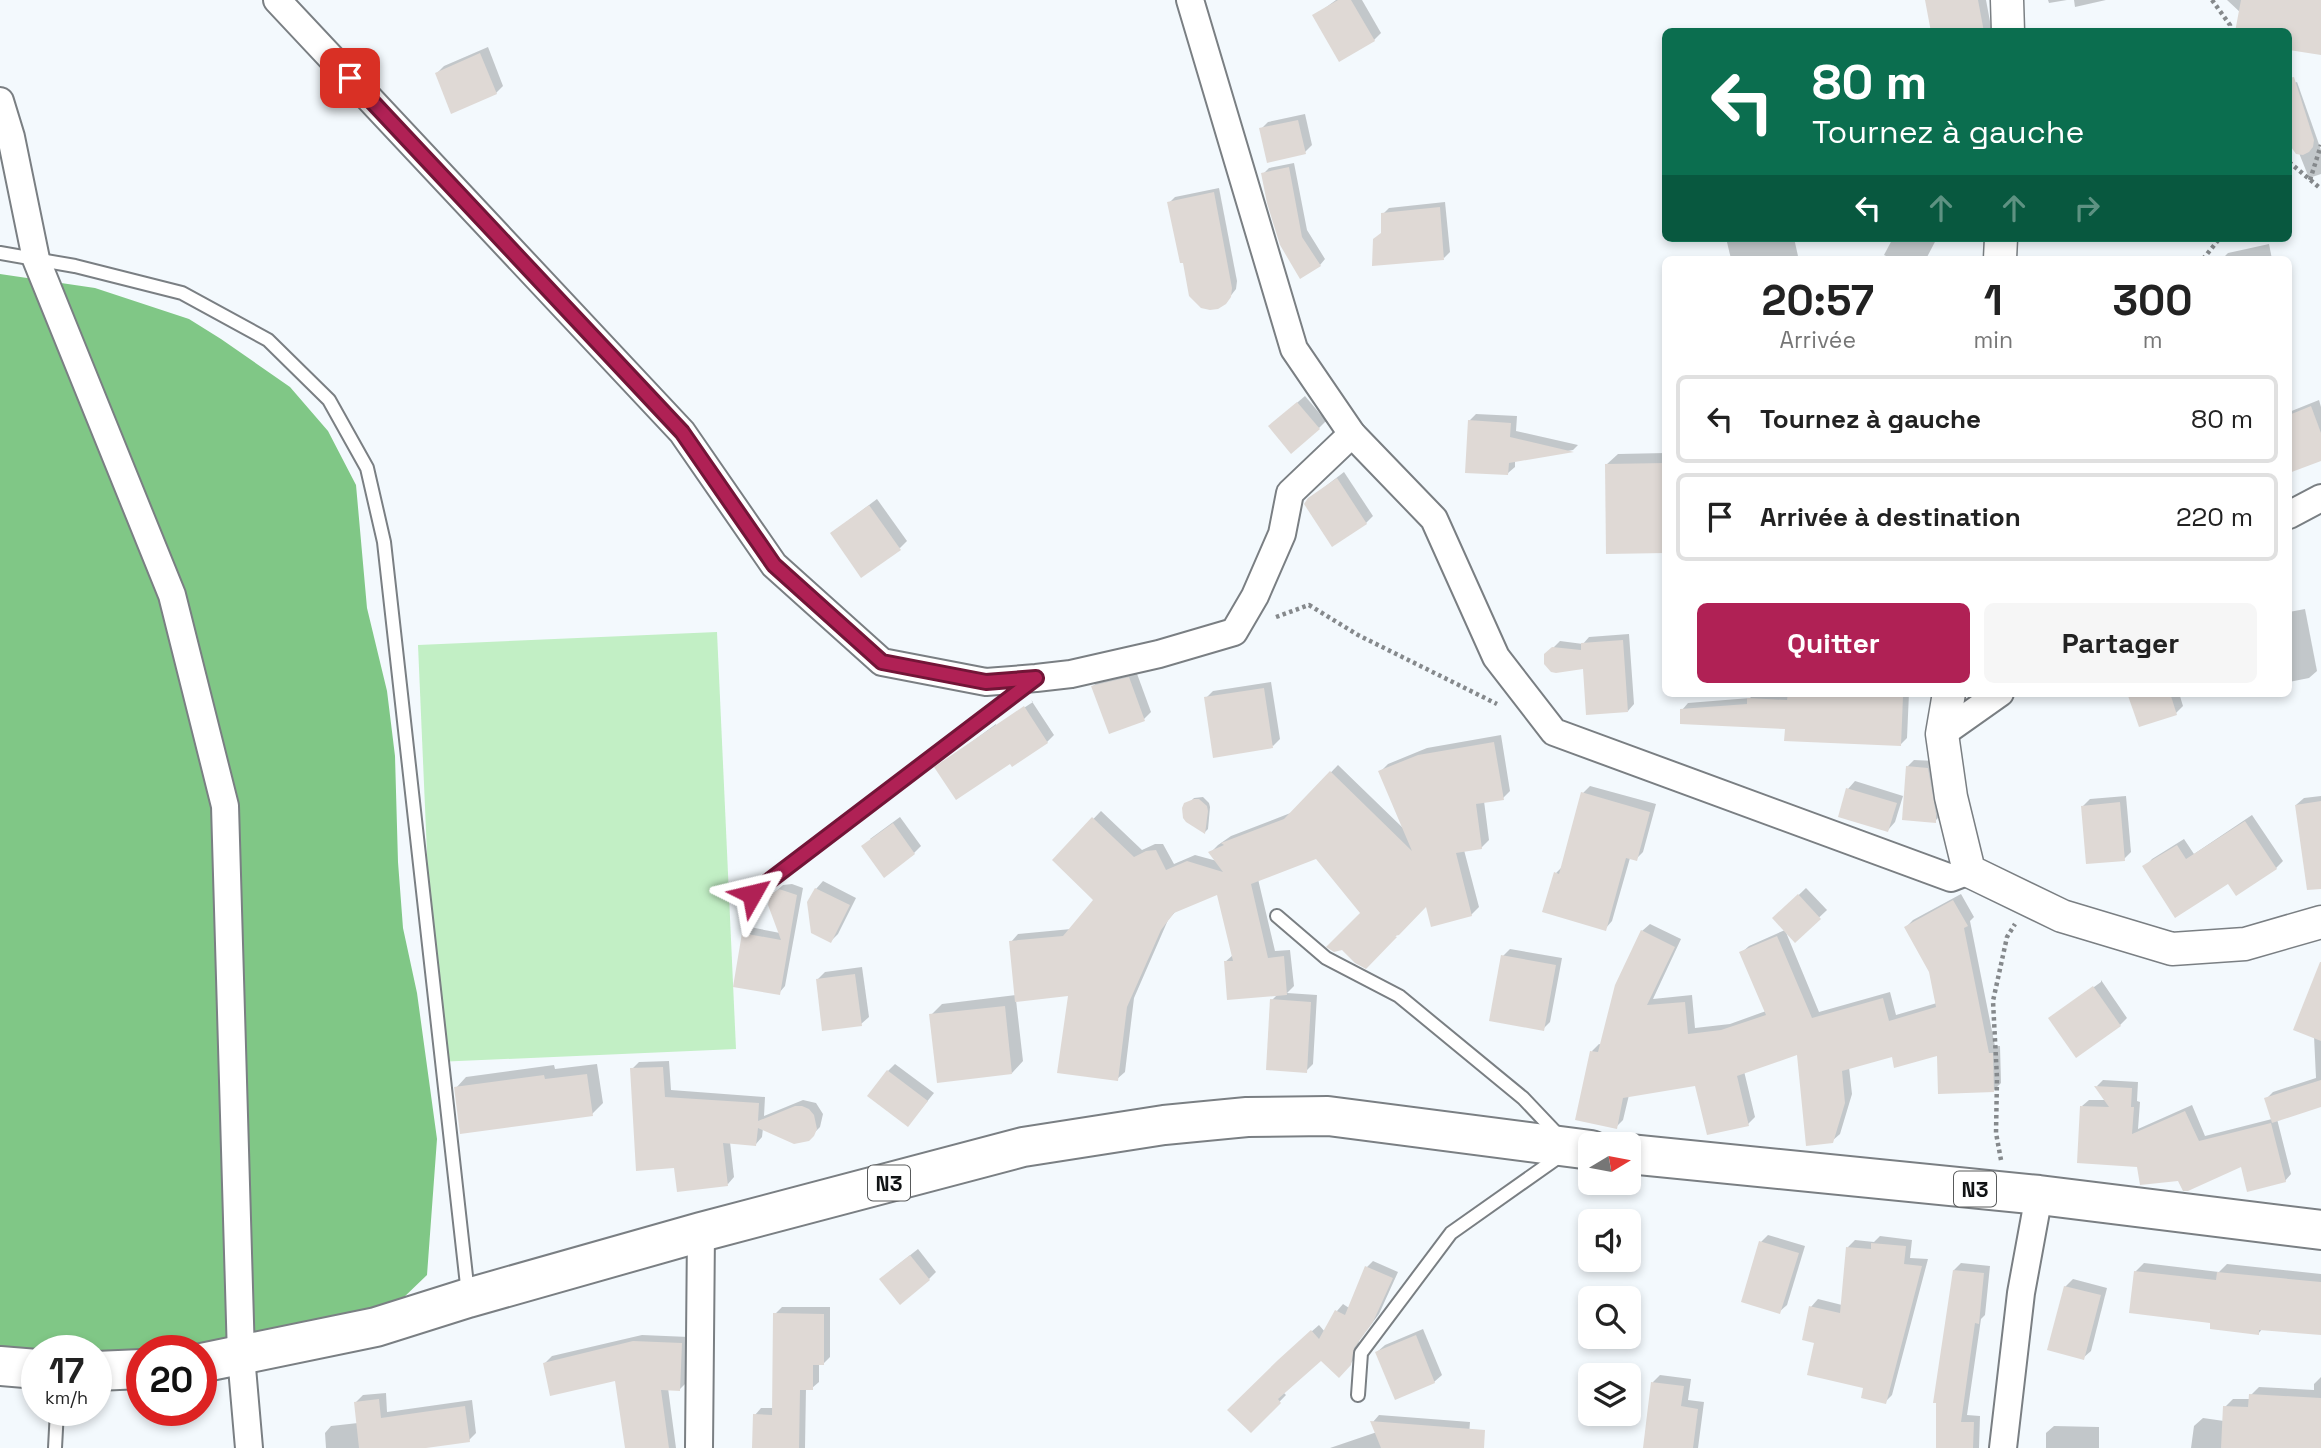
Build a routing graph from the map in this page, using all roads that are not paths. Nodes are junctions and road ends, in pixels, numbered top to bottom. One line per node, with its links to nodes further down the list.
1 (277, 0): 11 (street)
2 (1190, 0): 8 (street)
3 (2007, 0): 4 (street)
4 (2008, 28)
5 (0, 102): 7 (street)
6 (0, 253): 7 (lane)
7 (36, 259): 26 (lane); 27 (street)
8 (1352, 434): 11 (street); 15 (street)
9 (2321, 498): 10 (street)
10 (2292, 513)
11 (1036, 678): 16 (lane)
12 (1948, 697): 14 (street)
13 (1994, 697): 14 (street)
14 (1942, 734): 15 (street)
15 (1969, 871): 18 (street)
16 (752, 894)
17 (1278, 916): 19 (lane)
18 (2321, 922)
19 (1578, 1146)
20 (1578, 1149): 25 (highway, N3)
21 (1578, 1151): 31 (lane)
22 (1642, 1155): 23 (highway, N3)
23 (2023, 1193): 24 (highway, N3); 36 (street)
24 (2321, 1230)
25 (701, 1232): 26 (highway, N3); 35 (street)
26 (468, 1298): 27 (highway, N3)
27 (241, 1356): 28 (highway, N3); 34 (street)
28 (217, 1360)
29 (0, 1366): 30 (highway)
30 (21, 1367)
31 (1358, 1395)
32 (56, 1426): 33 (lane)
33 (55, 1448)
34 (250, 1448)
35 (699, 1448)
36 (2003, 1448)

